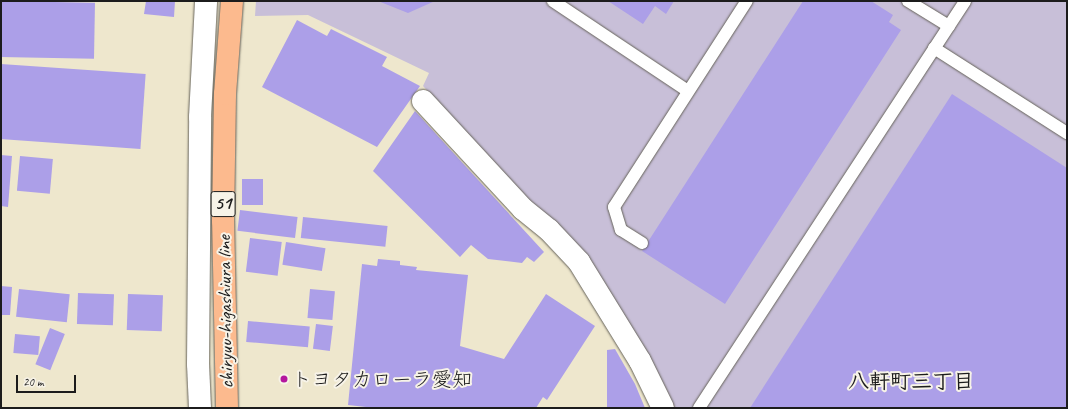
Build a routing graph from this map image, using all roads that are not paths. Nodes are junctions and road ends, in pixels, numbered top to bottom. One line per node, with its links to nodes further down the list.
1 (206, 1): 13 (street)
2 (232, 1): 14 (main road, chiryuu-higashiura line / 51)
3 (552, 1): 9 (lane)
4 (747, 1): 9 (lane)
5 (908, 1): 7 (lane)
6 (965, 1): 7 (lane)
7 (949, 26): 8 (lane)
8 (934, 48): 11 (lane); 16 (lane)
9 (688, 91): 12 (lane)
10 (423, 101): 15 (street)
11 (1067, 133)
12 (642, 243)
13 (200, 408)
14 (227, 408)
15 (663, 408)
16 (699, 408)

